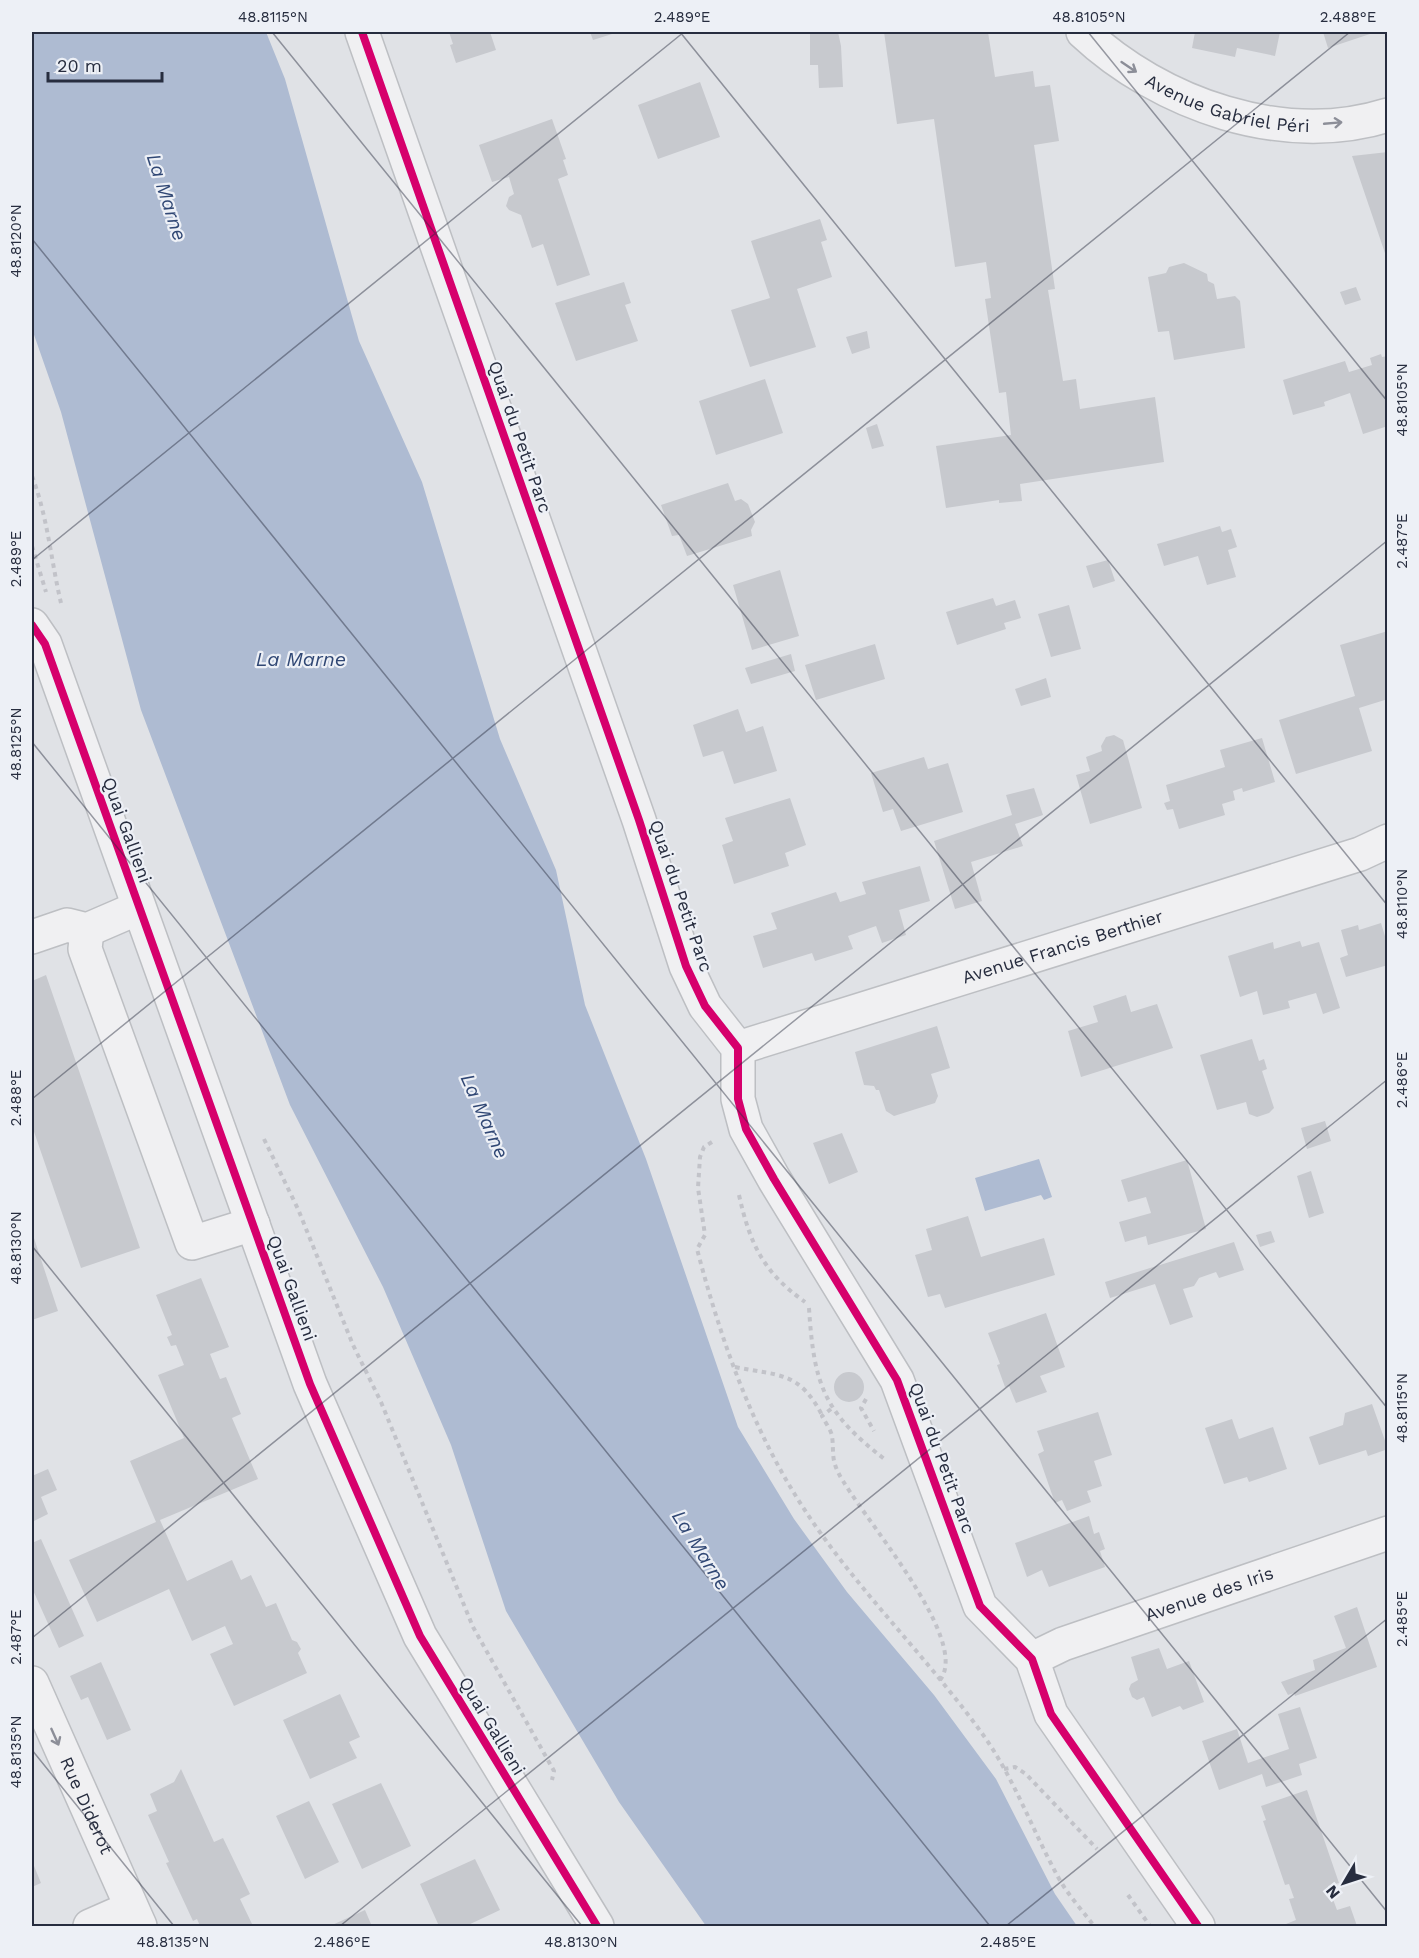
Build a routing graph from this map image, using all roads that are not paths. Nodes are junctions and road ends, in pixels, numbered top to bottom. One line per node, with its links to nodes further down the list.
1 (362, 32): 9 (street, Quai du Petit Parc)
2 (1083, 32): 3 (street, Avenue Gabriel Péri, one-way to 3)
3 (1388, 115)
4 (32, 625): 6 (street, Quai Gallieni)
5 (1388, 841): 9 (street, Avenue Francis Berthier)
6 (138, 908): 7 (street); 10 (street, Quai Gallieni)
7 (87, 930): 8 (street); 10 (street)
8 (32, 937)
9 (738, 1048): 12 (street, Quai du Petit Parc)
10 (253, 1224): 16 (street, Quai Gallieni)
11 (1388, 1533): 12 (street, Avenue des Iris)
12 (1032, 1659): 17 (street, Quai du Petit Parc)
13 (32, 1683): 14 (street, Rue Diderot, one-way to 14)
14 (135, 1917): 15 (street)
15 (90, 1926)
16 (597, 1926)
17 (1198, 1926)

